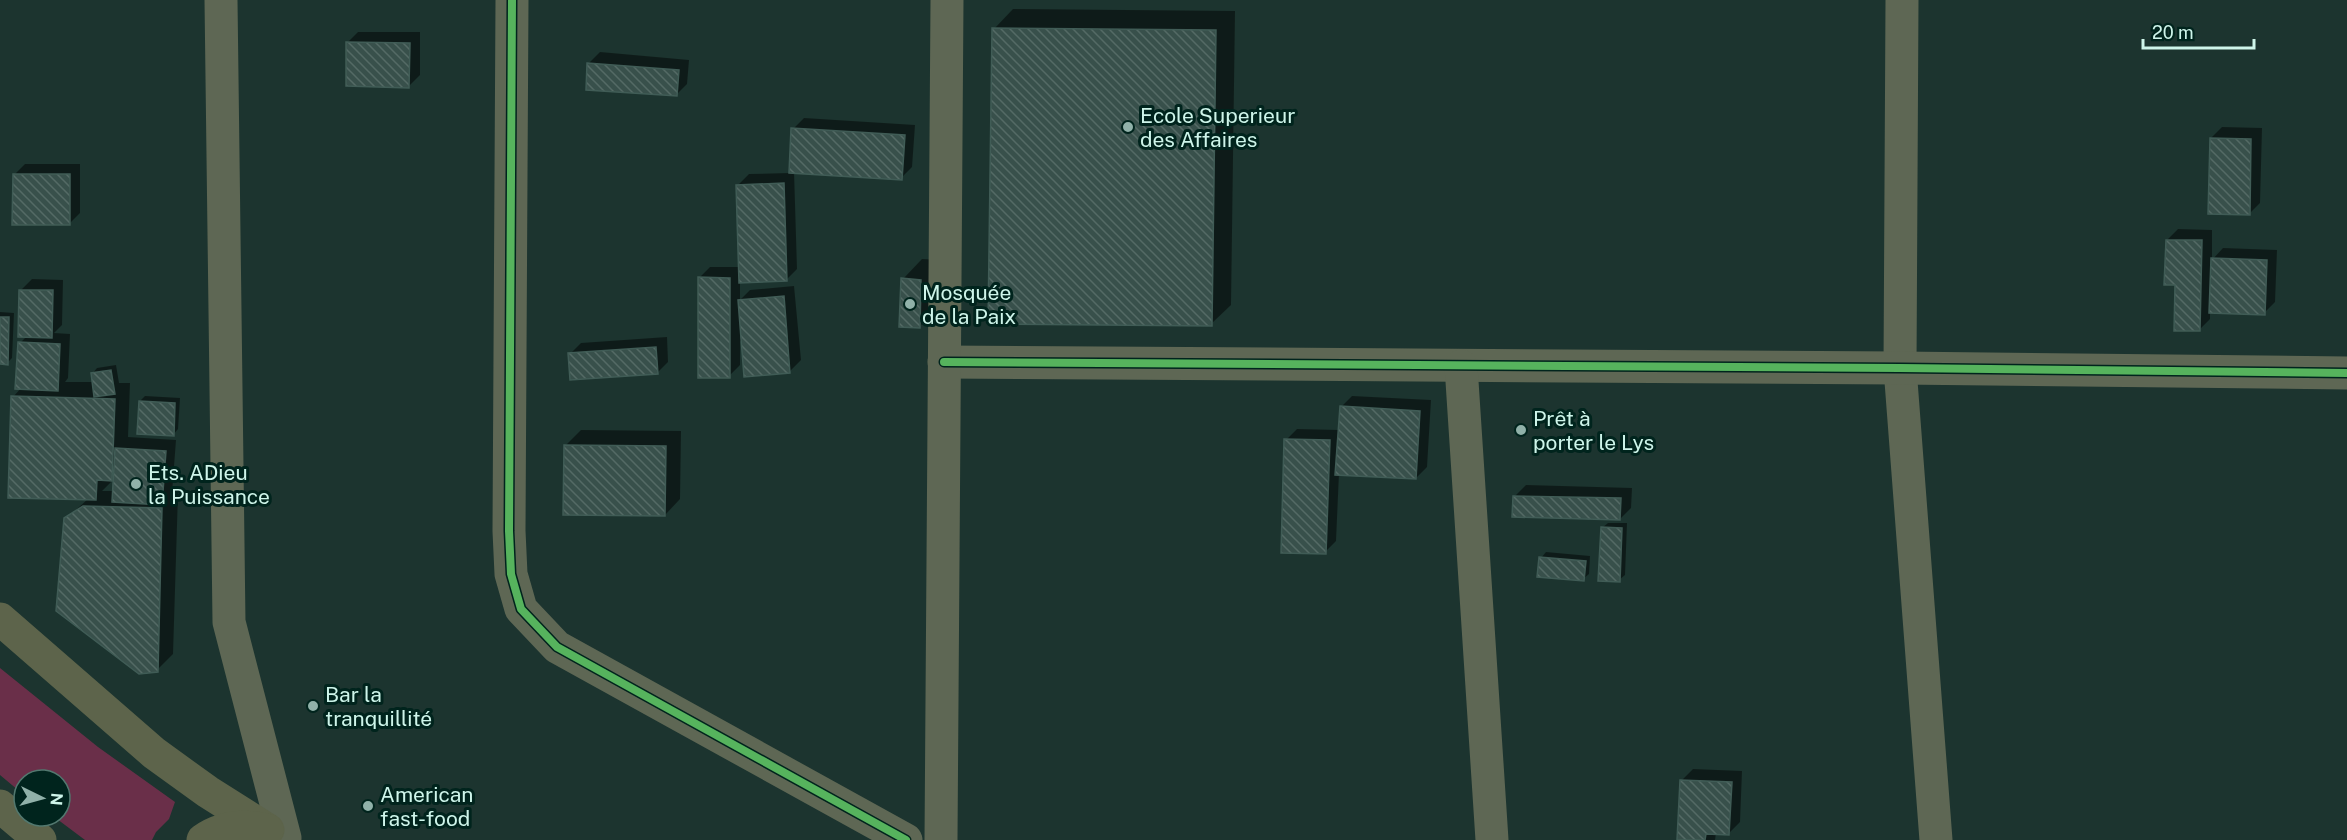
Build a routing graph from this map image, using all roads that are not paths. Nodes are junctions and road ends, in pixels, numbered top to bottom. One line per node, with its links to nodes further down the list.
1 (221, 0): 11 (street)
2 (512, 0): 14 (street)
3 (947, 0): 5 (street)
4 (1902, 0): 7 (street)
5 (944, 362): 6 (street); 15 (street)
6 (1461, 366): 7 (street); 16 (street)
7 (1900, 368): 8 (street); 17 (street)
8 (2347, 373)
9 (0, 619): 11 (main road)
10 (0, 806): 12 (main road)
11 (280, 836): 13 (main road)
12 (39, 840)
13 (203, 840)
14 (906, 840)
15 (941, 840)
16 (1492, 840)
17 (1936, 840)

